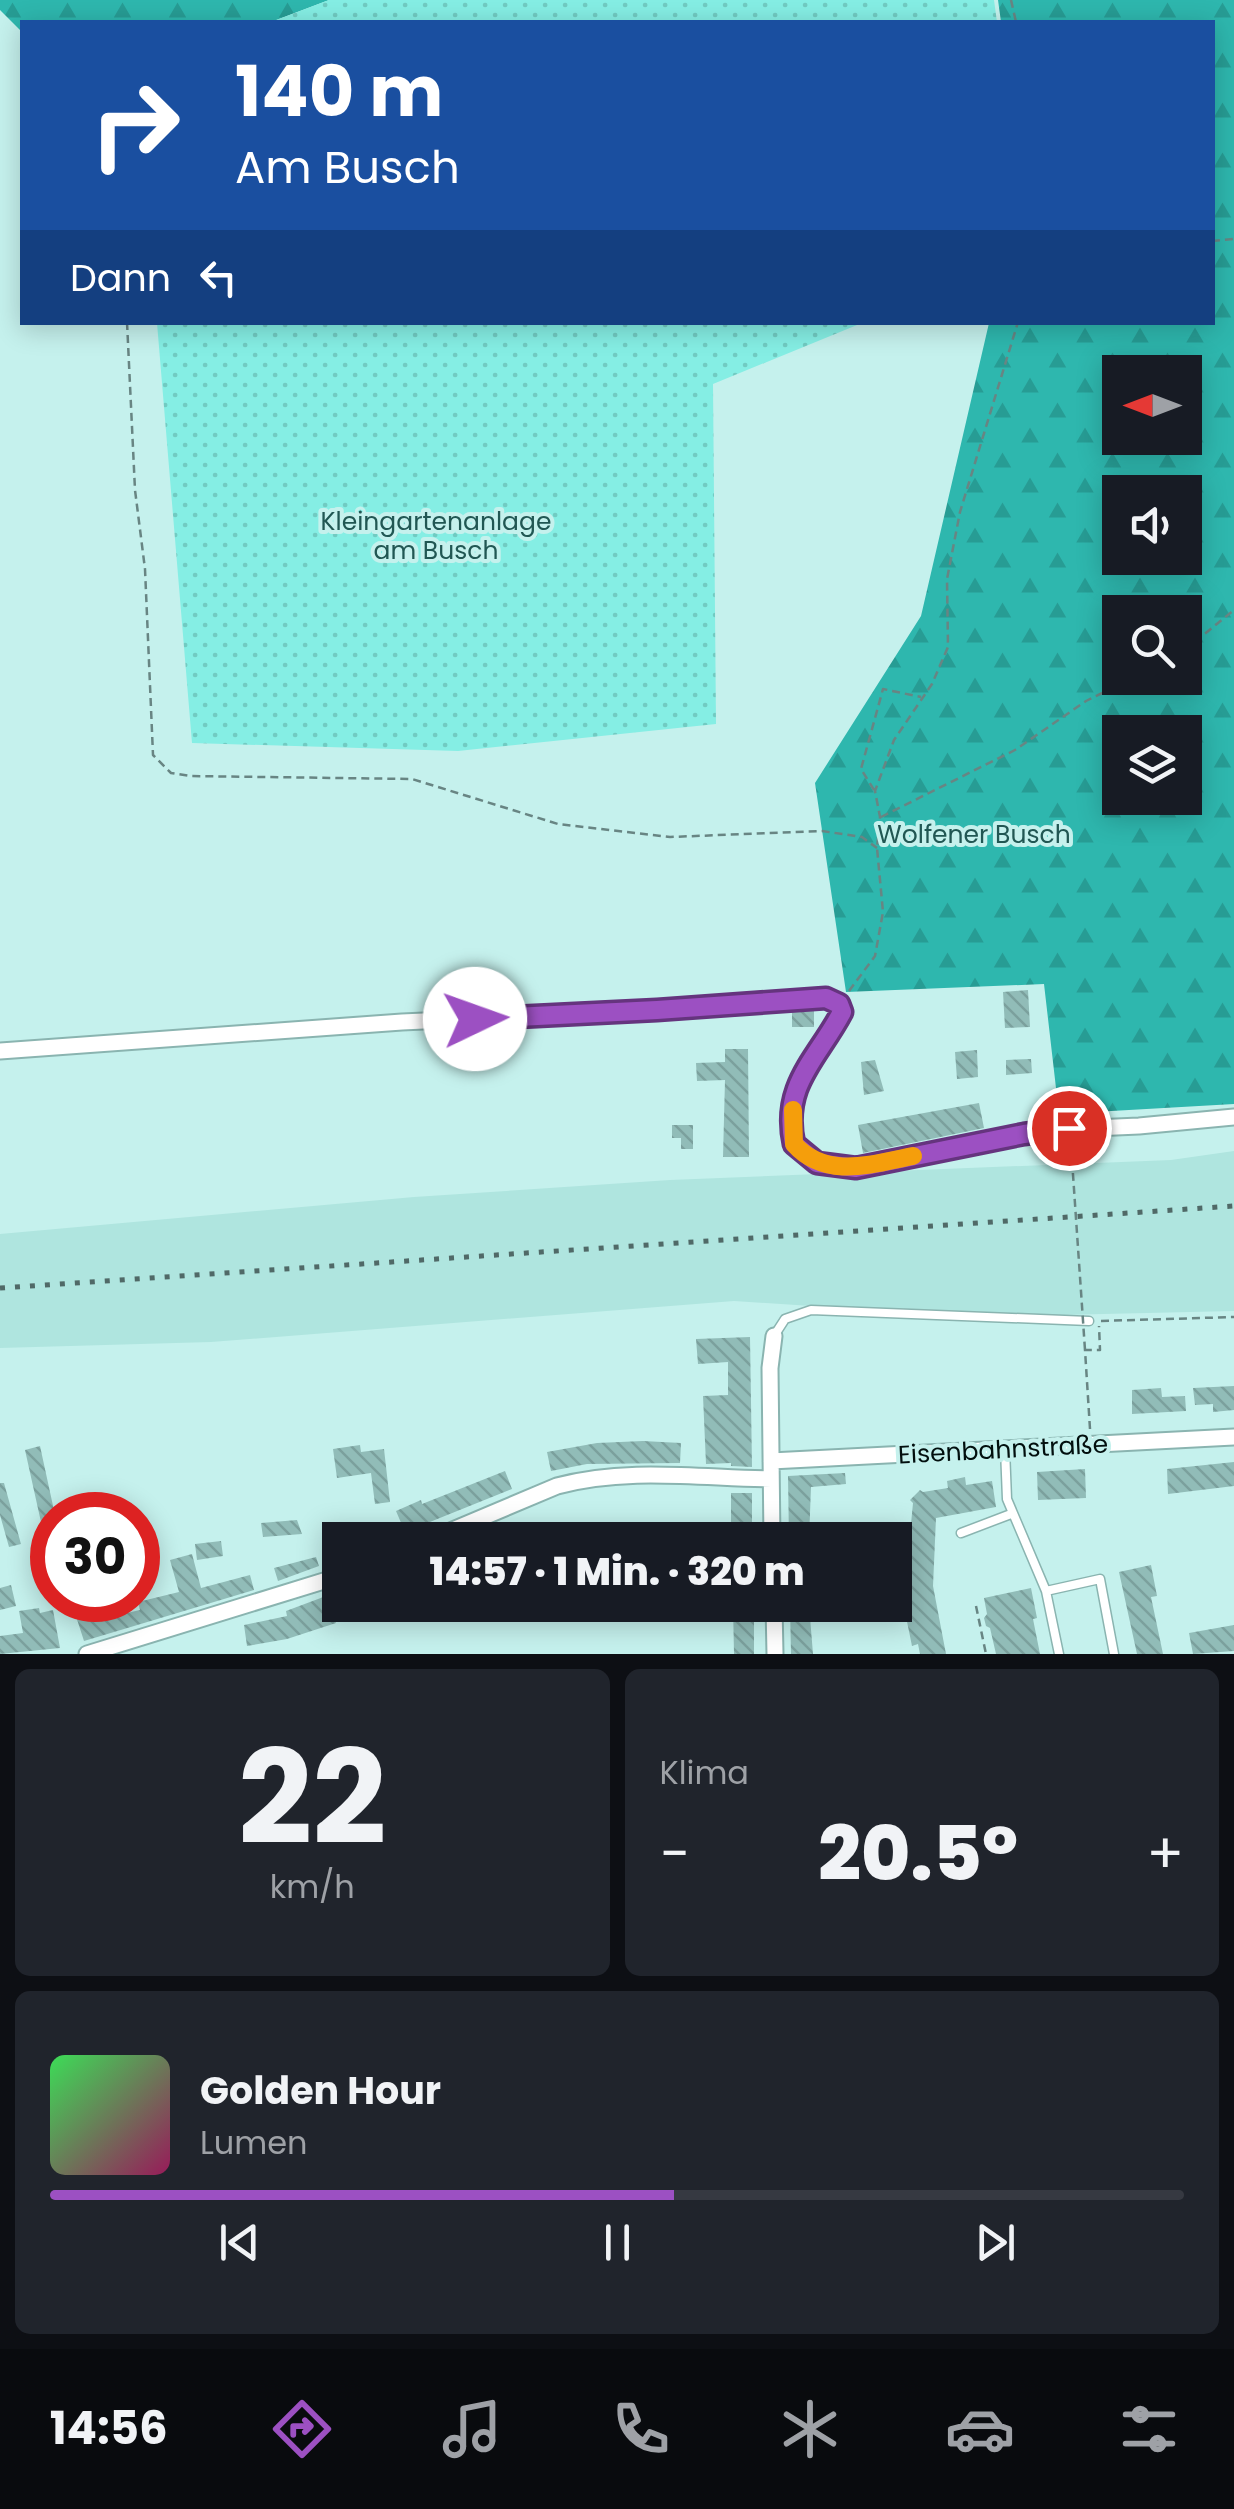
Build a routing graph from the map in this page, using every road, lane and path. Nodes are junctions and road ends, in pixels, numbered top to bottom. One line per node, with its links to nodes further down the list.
1 (127, 325): 9 (path)
2 (1017, 325): 6 (path)
3 (1234, 610): 4 (path)
4 (1202, 636)
5 (1102, 693): 8 (path)
6 (922, 698): 7 (path); 7 (path)
7 (875, 791): 8 (path)
8 (880, 818): 9 (path)
9 (877, 848): 10 (path)
10 (839, 1004): 11 (street); 12 (street)
11 (0, 1051)
12 (1234, 1117)
13 (1072, 1160): 17 (path, bridge)
14 (1234, 1317): 17 (path)
15 (1089, 1321): 16 (lane)
16 (774, 1336): 21 (street)
17 (1086, 1350): 19 (path)
18 (1234, 1436): 19 (street, Eisenbahnstraße)
19 (1091, 1445): 20 (street, Eisenbahnstraße)
20 (1004, 1450): 21 (street, Eisenbahnstraße); 23 (lane)
21 (771, 1461): 22 (street)
22 (771, 1479): 24 (street); 25 (street)
23 (1012, 1514): 26 (lane); 28 (lane)
24 (472, 1522)
25 (772, 1522)
26 (961, 1533)
27 (322, 1582): 31 (street)
28 (1046, 1591): 34 (lane); 35 (lane)
29 (976, 1606): 33 (path)
30 (775, 1622): 32 (street)
31 (87, 1654)
32 (776, 1654)
33 (986, 1654)
34 (1059, 1654)
35 (1114, 1654)

